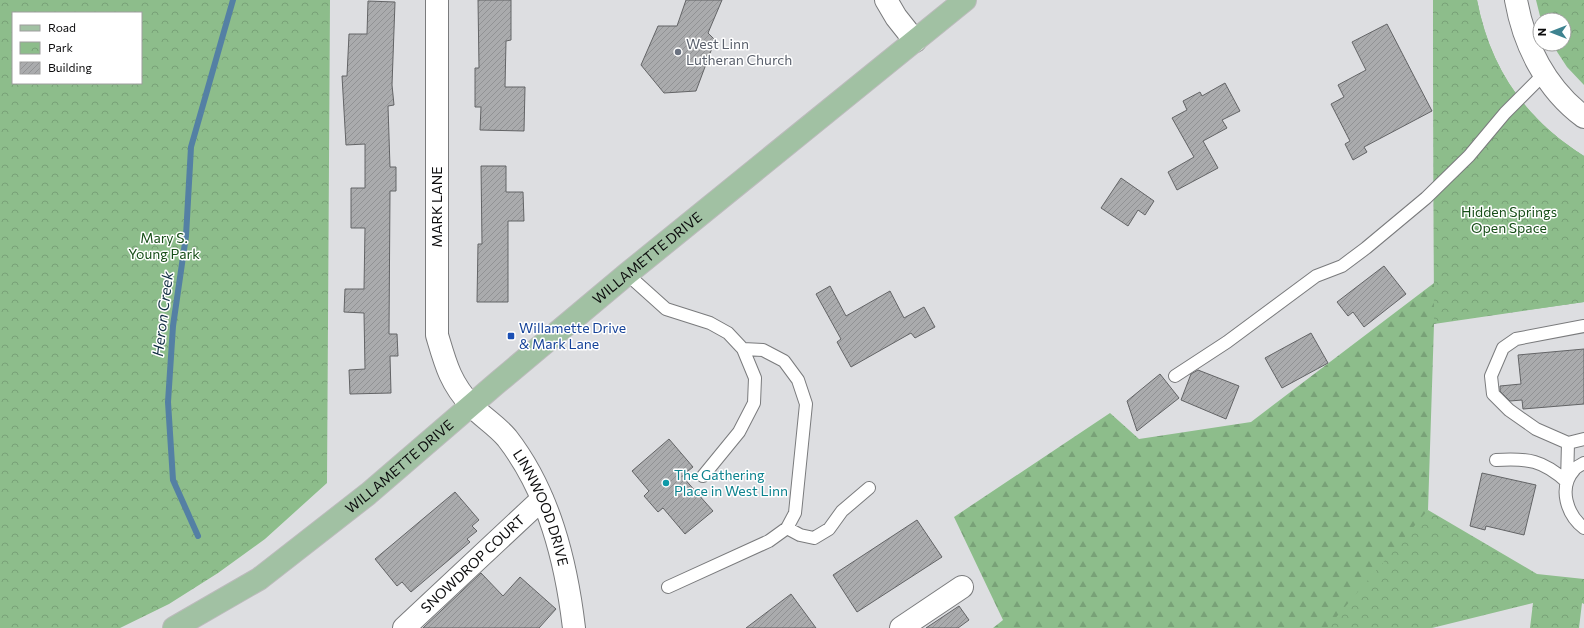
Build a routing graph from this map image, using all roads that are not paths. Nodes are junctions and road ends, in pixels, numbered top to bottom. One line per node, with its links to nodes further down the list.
1 (437, 0): 12 (street, MARK LANE)
2 (886, 0): 5 (street)
3 (965, 0): 5 (main road, WILLAMETTE DRIVE)
4 (1516, 0): 6 (street)
5 (915, 40): 8 (main road, WILLAMETTE DRIVE)
6 (1544, 74): 7 (street); 11 (lane)
7 (1584, 117)
8 (627, 274): 10 (lane); 12 (main road, WILLAMETTE DRIVE)
9 (1584, 326): 14 (lane)
10 (743, 349): 17 (lane); 21 (lane)
11 (1175, 376)
12 (472, 405): 20 (street, LINNWOOD DRIVE); 25 (main road, WILLAMETTE DRIVE)
13 (1584, 439): 14 (lane)
14 (1568, 443): 18 (lane)
15 (1496, 460): 18 (lane)
16 (1584, 463): 18 (lane)
17 (703, 476)
18 (1567, 482): 22 (lane)
19 (869, 488): 21 (lane)
20 (542, 499): 26 (street, SNOWDROP COURT); 27 (street, LINNWOOD DRIVE)
21 (787, 528): 23 (lane)
22 (1584, 528)
23 (668, 587)
24 (962, 587): 28 (street)
25 (174, 628)
26 (404, 628)
27 (574, 628)
28 (901, 628)

